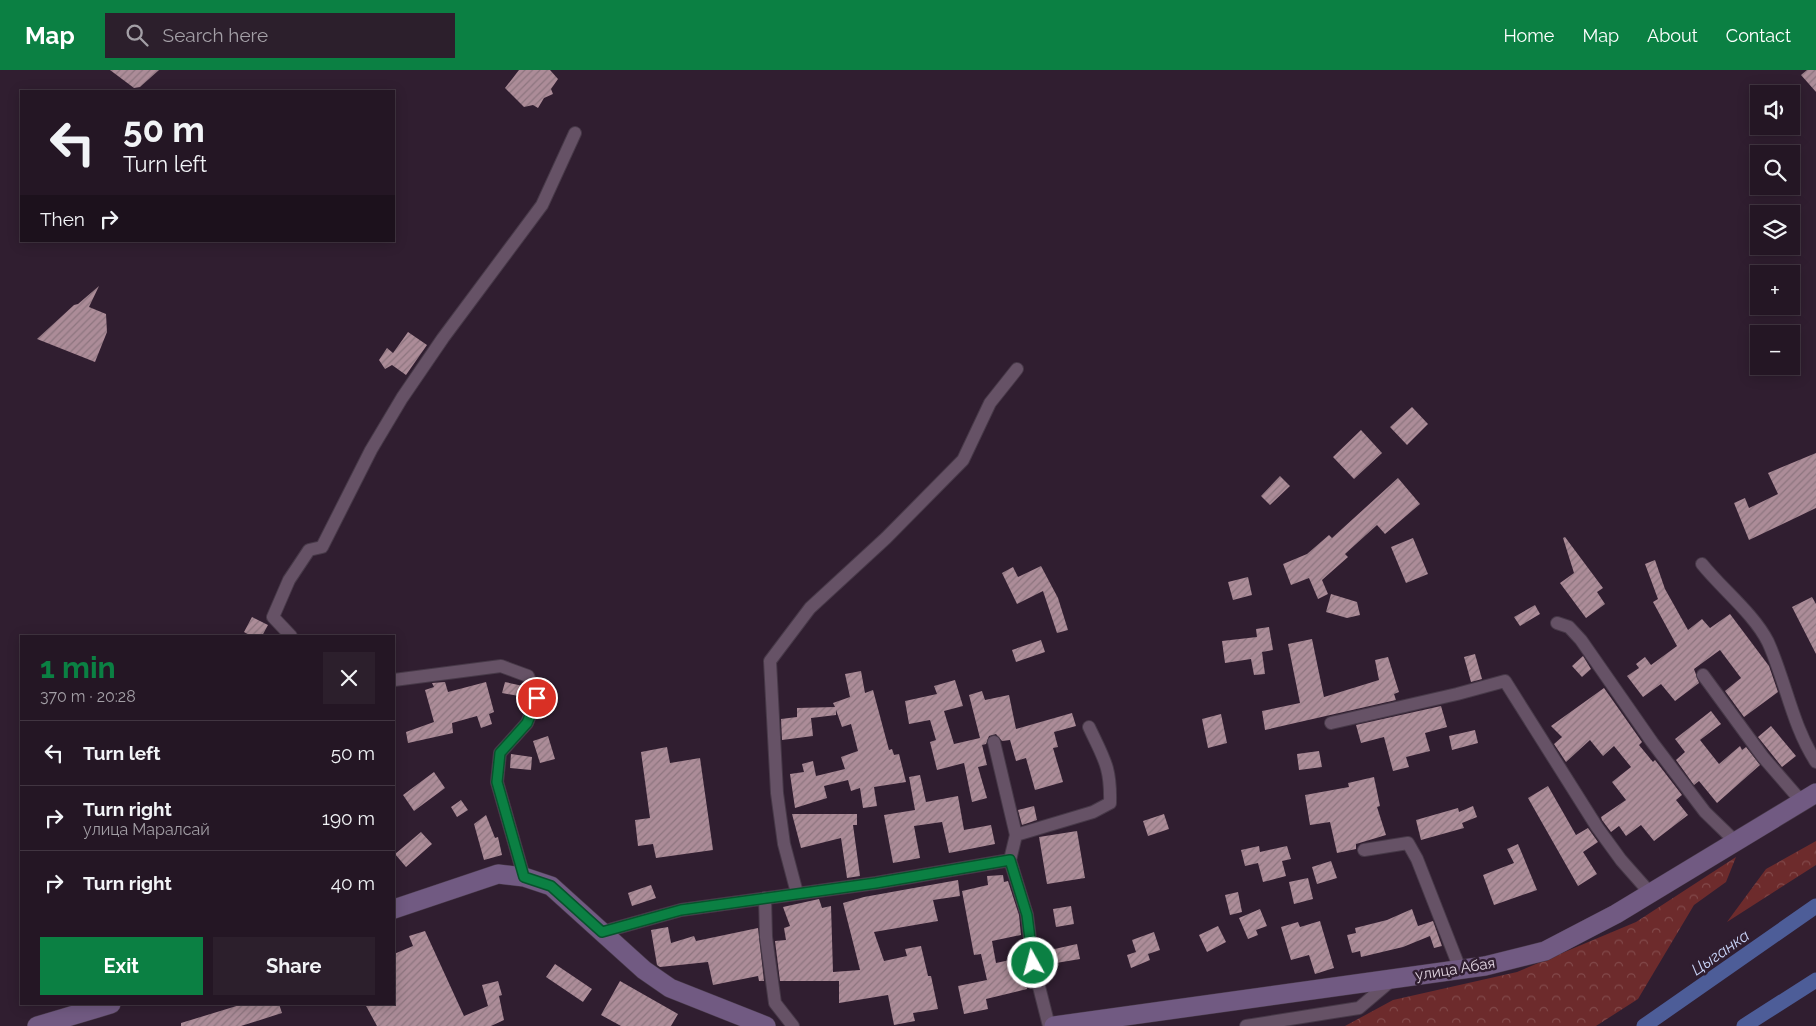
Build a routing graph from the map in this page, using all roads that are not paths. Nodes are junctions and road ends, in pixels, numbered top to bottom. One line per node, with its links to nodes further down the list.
1 (575, 133): 5 (street)
2 (1017, 369): 18 (street)
3 (1702, 564): 11 (street)
4 (1557, 623): 14 (street)
5 (290, 635)
6 (1703, 675): 12 (street)
7 (395, 680): 17 (street)
8 (1330, 723): 19 (street)
9 (1088, 727): 13 (street)
10 (994, 742): 13 (street)
11 (1816, 762)
12 (1809, 797): 14 (street, улица Абая)
13 (1016, 835): 16 (street)
14 (1737, 843): 19 (street, улица Абая)
15 (1364, 850): 23 (street)
16 (1010, 860): 18 (street); 30 (street)
17 (524, 877): 21 (street); 22 (street)
18 (797, 893): 20 (street)
19 (1651, 894): 23 (street, улица Абая)
20 (765, 898): 22 (street); 29 (street)
21 (395, 909)
22 (602, 932): 28 (street)
23 (1460, 969): 24 (street, улица Абая)
24 (1394, 978): 31 (street, улица Абая); 32 (street)
25 (108, 1005): 26 (street)
26 (62, 1022): 27 (street)
27 (37, 1026)
28 (766, 1026)
29 (793, 1026)
30 (1049, 1026)
31 (1054, 1026)
32 (1246, 1026)

